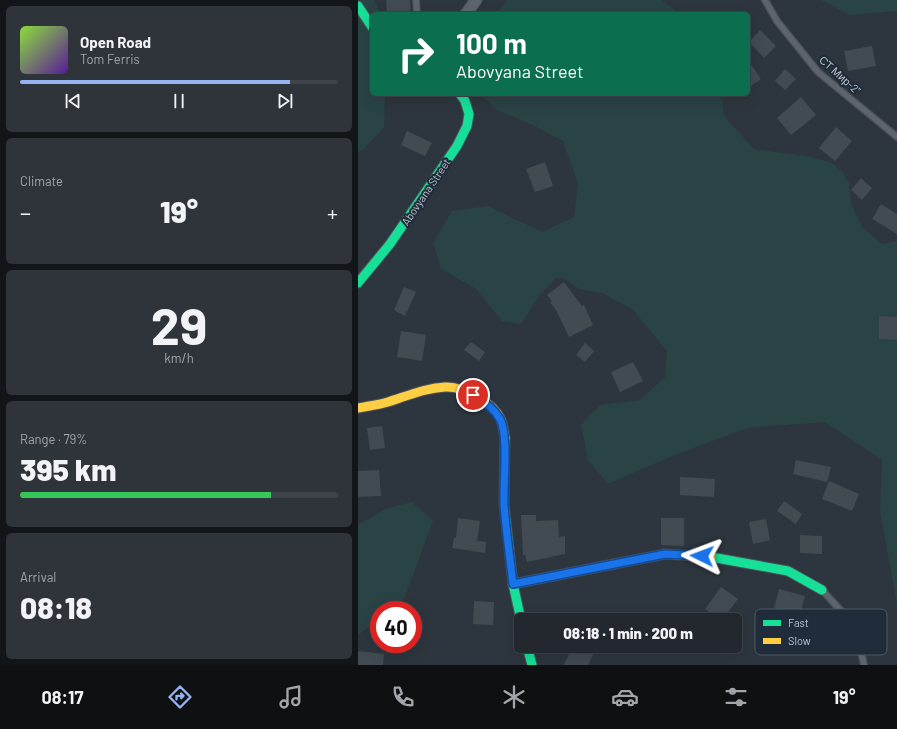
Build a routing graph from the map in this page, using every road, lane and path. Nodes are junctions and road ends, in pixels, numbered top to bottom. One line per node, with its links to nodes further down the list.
1 (416, 0): 5 (lane)
2 (476, 0): 6 (street)
3 (765, 0): 9 (lane, СТ Мир-2")
4 (358, 6): 7 (street)
5 (416, 12)
6 (467, 12)
7 (370, 24)
8 (461, 96): 10 (street, Abovyana Street)
9 (897, 137)
10 (358, 283)
11 (358, 408): 12 (street)
12 (513, 584): 13 (street); 15 (street)
13 (822, 590): 14 (lane)
14 (839, 609)
15 (519, 613)
16 (529, 653): 18 (street)
17 (862, 655): 19 (lane)
18 (532, 665)
19 (864, 665)

